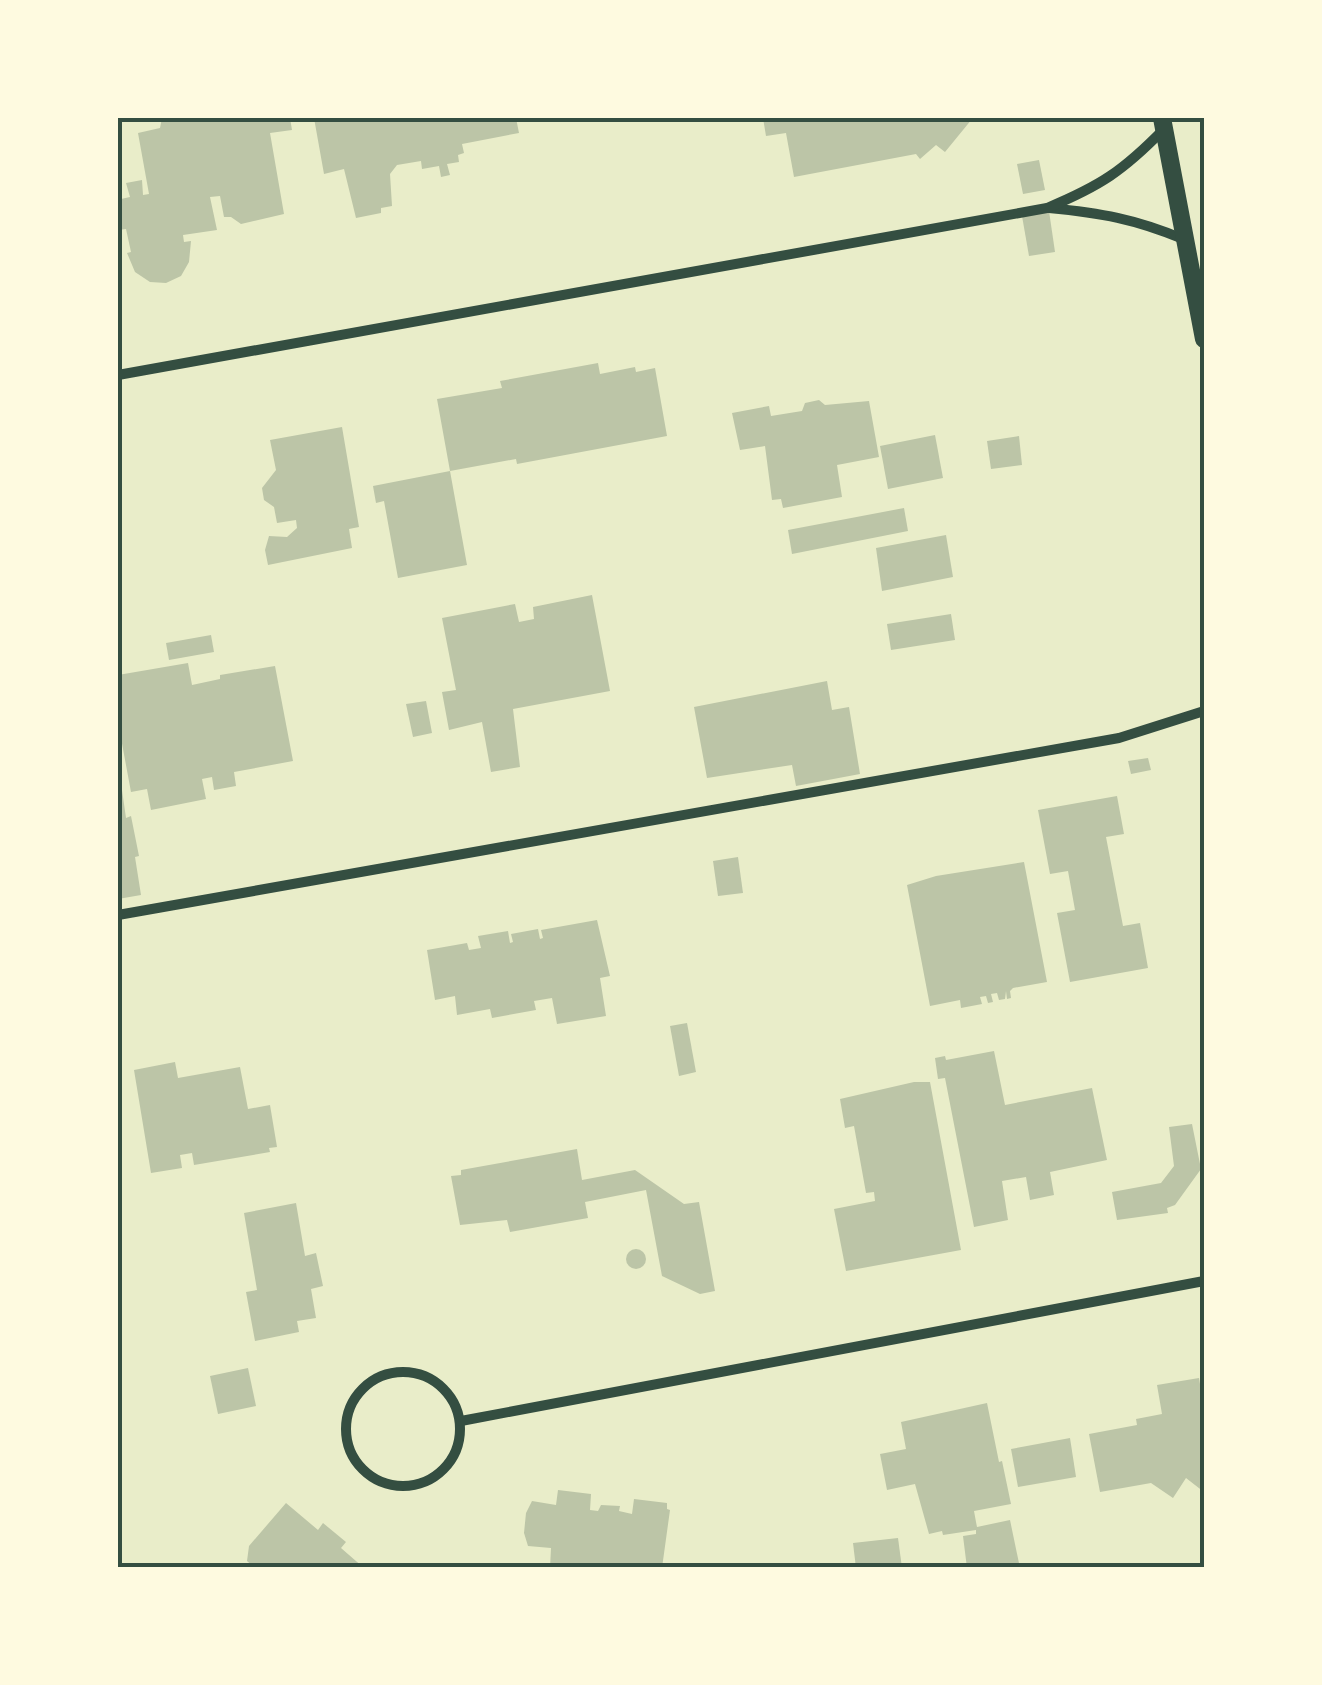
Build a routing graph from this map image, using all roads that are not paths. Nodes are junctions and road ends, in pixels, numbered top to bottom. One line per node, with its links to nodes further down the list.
1 (1163, 123): 2 (street); 3 (street)
2 (1046, 208): 3 (street); 6 (street)
3 (1183, 238): 4 (street)
4 (1202, 310): 5 (street)
5 (1204, 340)
6 (118, 375)
7 (1204, 711): 8 (street)
8 (118, 914)
9 (1204, 1281): 10 (street)
10 (461, 1421): 10 (street)

